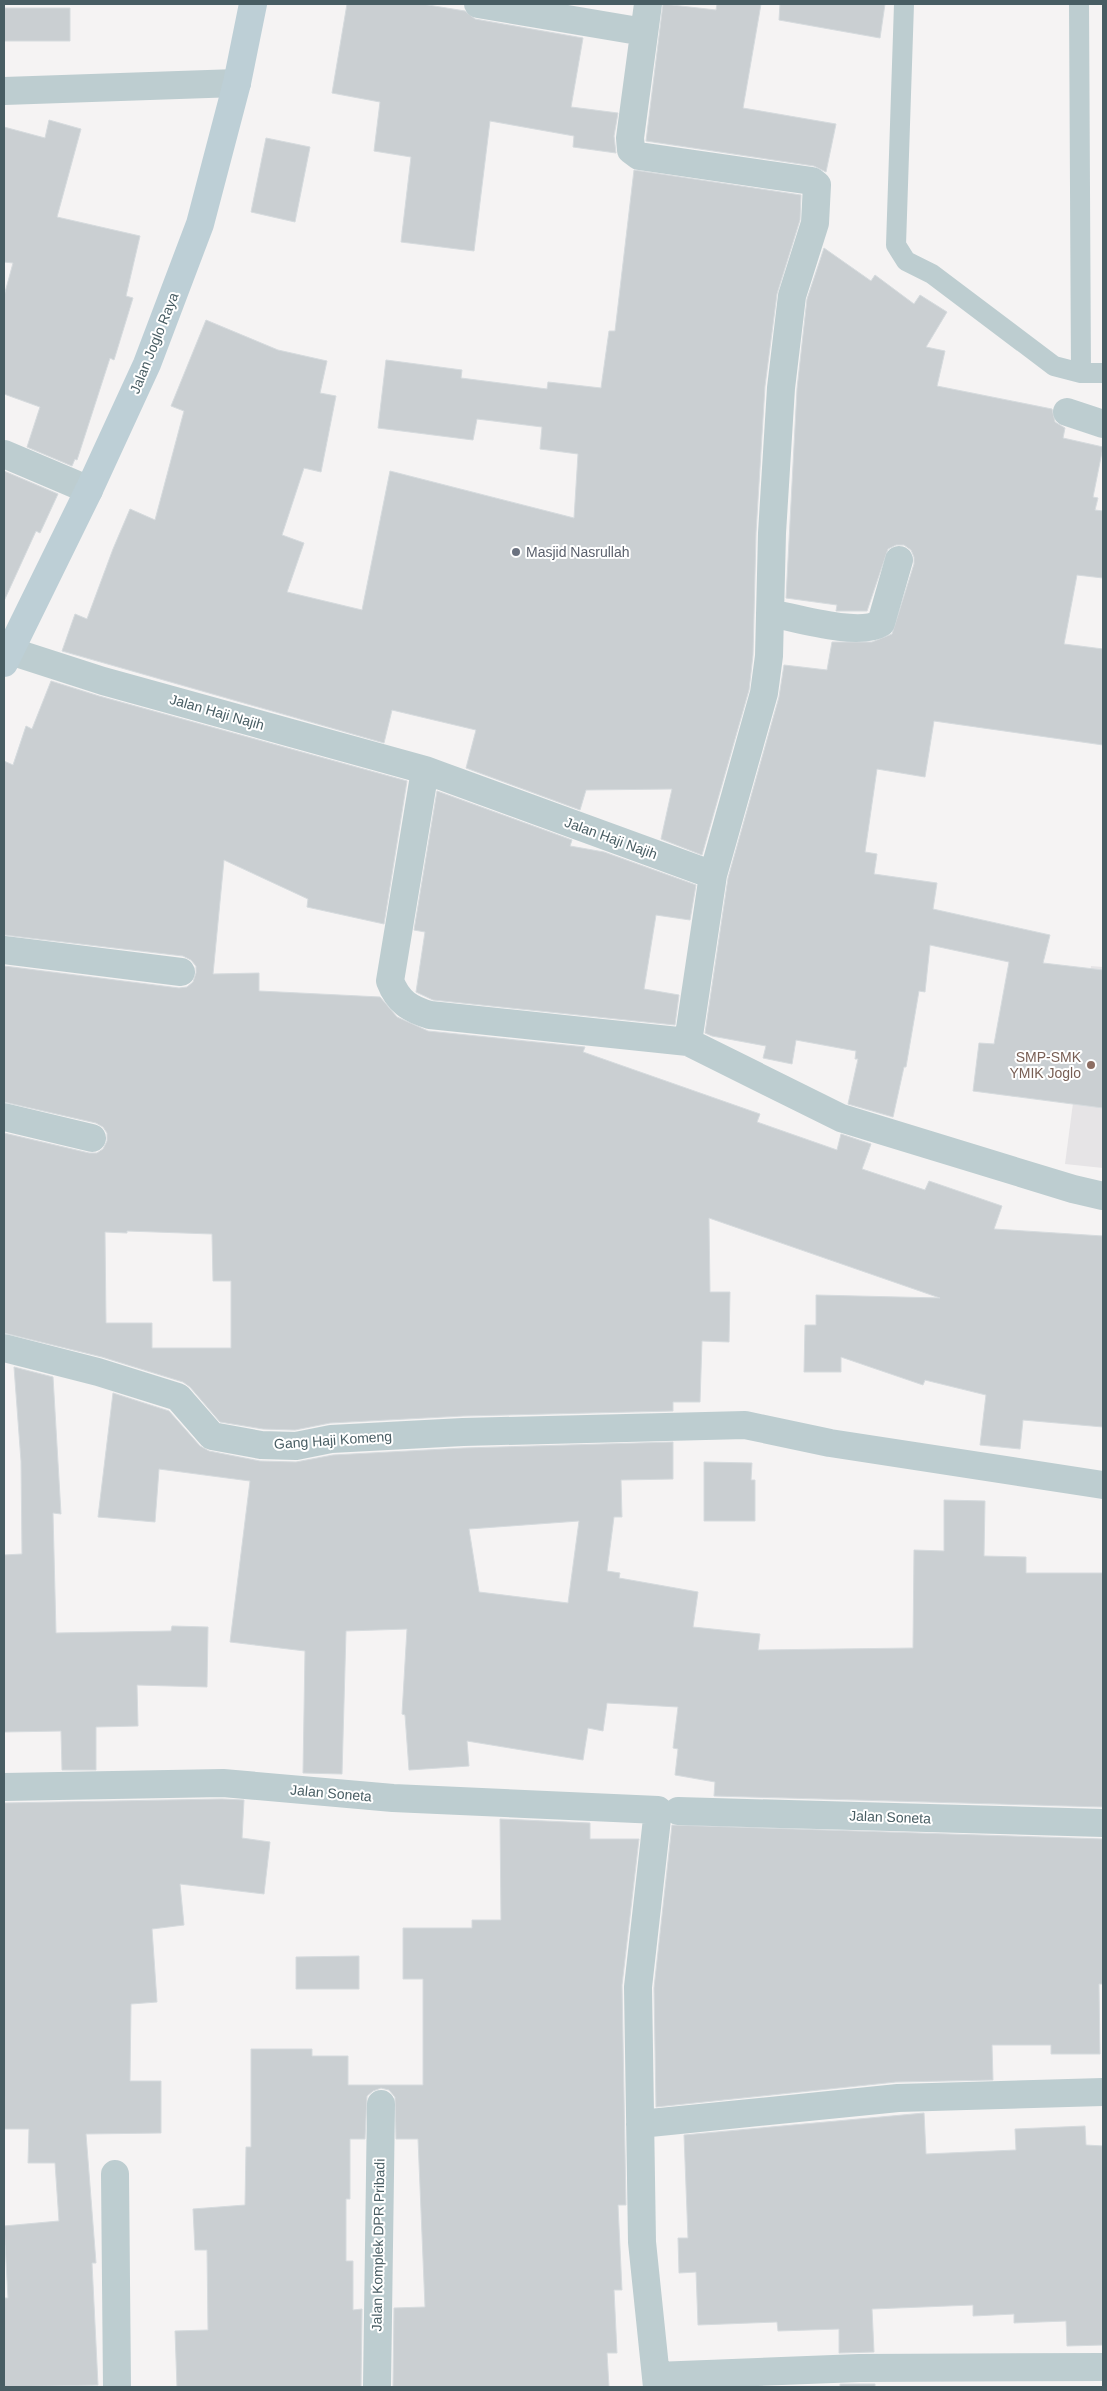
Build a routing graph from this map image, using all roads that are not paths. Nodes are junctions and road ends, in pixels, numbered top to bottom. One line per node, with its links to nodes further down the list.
1 (253, 4): 7 (main road, Jalan Joglo Raya)
2 (478, 4): 6 (street)
3 (648, 4): 6 (street)
4 (904, 4): 9 (lane)
5 (1079, 4): 9 (lane)
6 (644, 32): 16 (street)
7 (237, 83): 8 (street); 14 (main road, Jalan Joglo Raya)
8 (4, 91)
9 (1081, 373): 10 (lane)
10 (1103, 373)
11 (1067, 412): 12 (street)
12 (1103, 424)
13 (4, 454): 14 (street)
14 (89, 490): 17 (main road, Jalan Joglo Raya)
15 (900, 560): 16 (street)
16 (770, 613): 19 (street)
17 (7, 657): 18 (street, Jalan Haji Najih)
18 (425, 770): 19 (street, Jalan Haji Najih); 22 (street)
19 (713, 875): 22 (street)
20 (4, 950): 21 (street)
21 (180, 972)
22 (688, 1042): 25 (street)
23 (4, 1117): 24 (street)
24 (92, 1138)
25 (1103, 1196)
26 (4, 1348): 27 (street, Gang Haji Komeng)
27 (1103, 1485)
28 (4, 1787): 29 (street, Jalan Soneta)
29 (668, 1811): 30 (street, Jalan Soneta); 33 (street)
30 (1103, 1823)
31 (1103, 2092): 33 (street)
32 (382, 2104): 38 (street, Jalan Komplek DPR Pribadi)
33 (640, 2124): 36 (street)
34 (115, 2174): 37 (street)
35 (1103, 2368): 36 (street)
36 (657, 2382)
37 (117, 2387)
38 (376, 2387)

